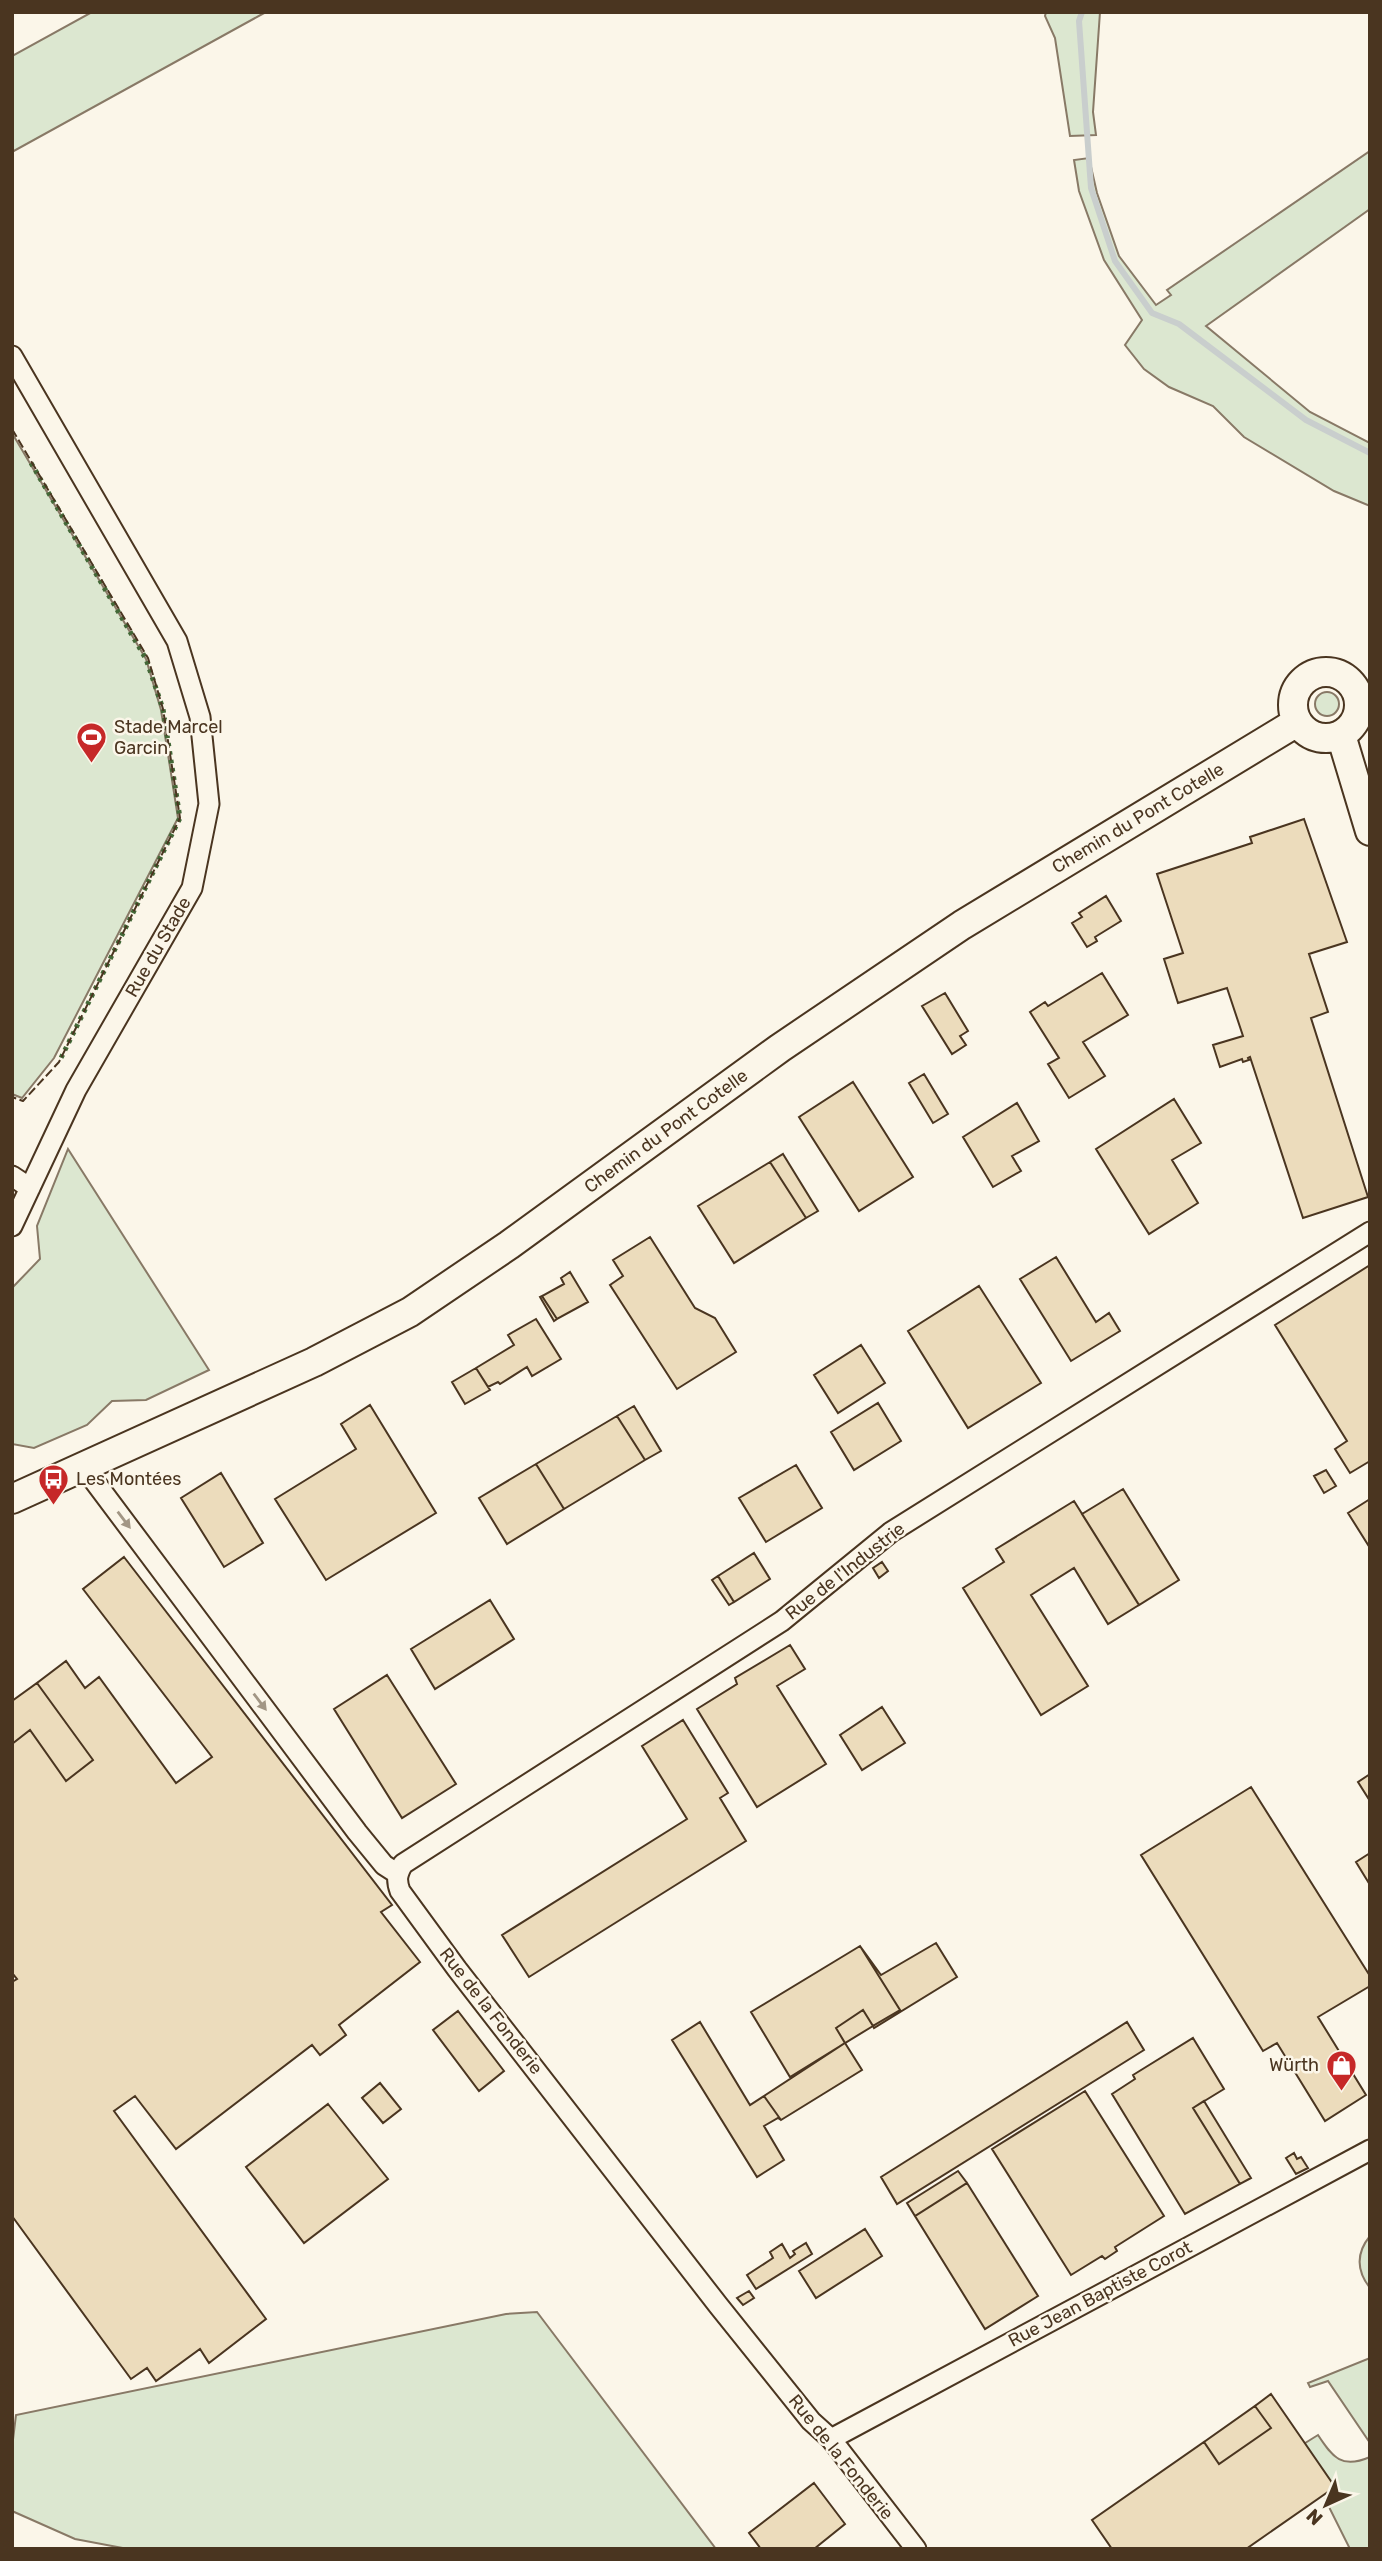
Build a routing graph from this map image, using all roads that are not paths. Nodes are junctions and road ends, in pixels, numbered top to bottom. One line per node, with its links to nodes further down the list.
1 (12, 356): 7 (street, Rue du Stade)
2 (1363, 686): 3 (street); 4 (street)
3 (1297, 722): 4 (street); 10 (street, Chemin du Pont Cotelle)
4 (1341, 735): 5 (street)
5 (1370, 831)
6 (12, 1176): 7 (street)
7 (30, 1188): 8 (street, Rue du Stade)
8 (12, 1226)
9 (1370, 1232): 12 (street, Rue de l'Industrie)
10 (83, 1466): 11 (street, Chemin du Pont Cotelle); 12 (street, Rue de la Fonderie, one-way to 12)
11 (12, 1499)
12 (398, 1874): 14 (street, Rue de la Fonderie)
13 (1370, 2150): 14 (street, Rue Jean Baptiste Corot)
14 (831, 2439): 15 (street, Rue de la Fonderie)
15 (916, 2549)

